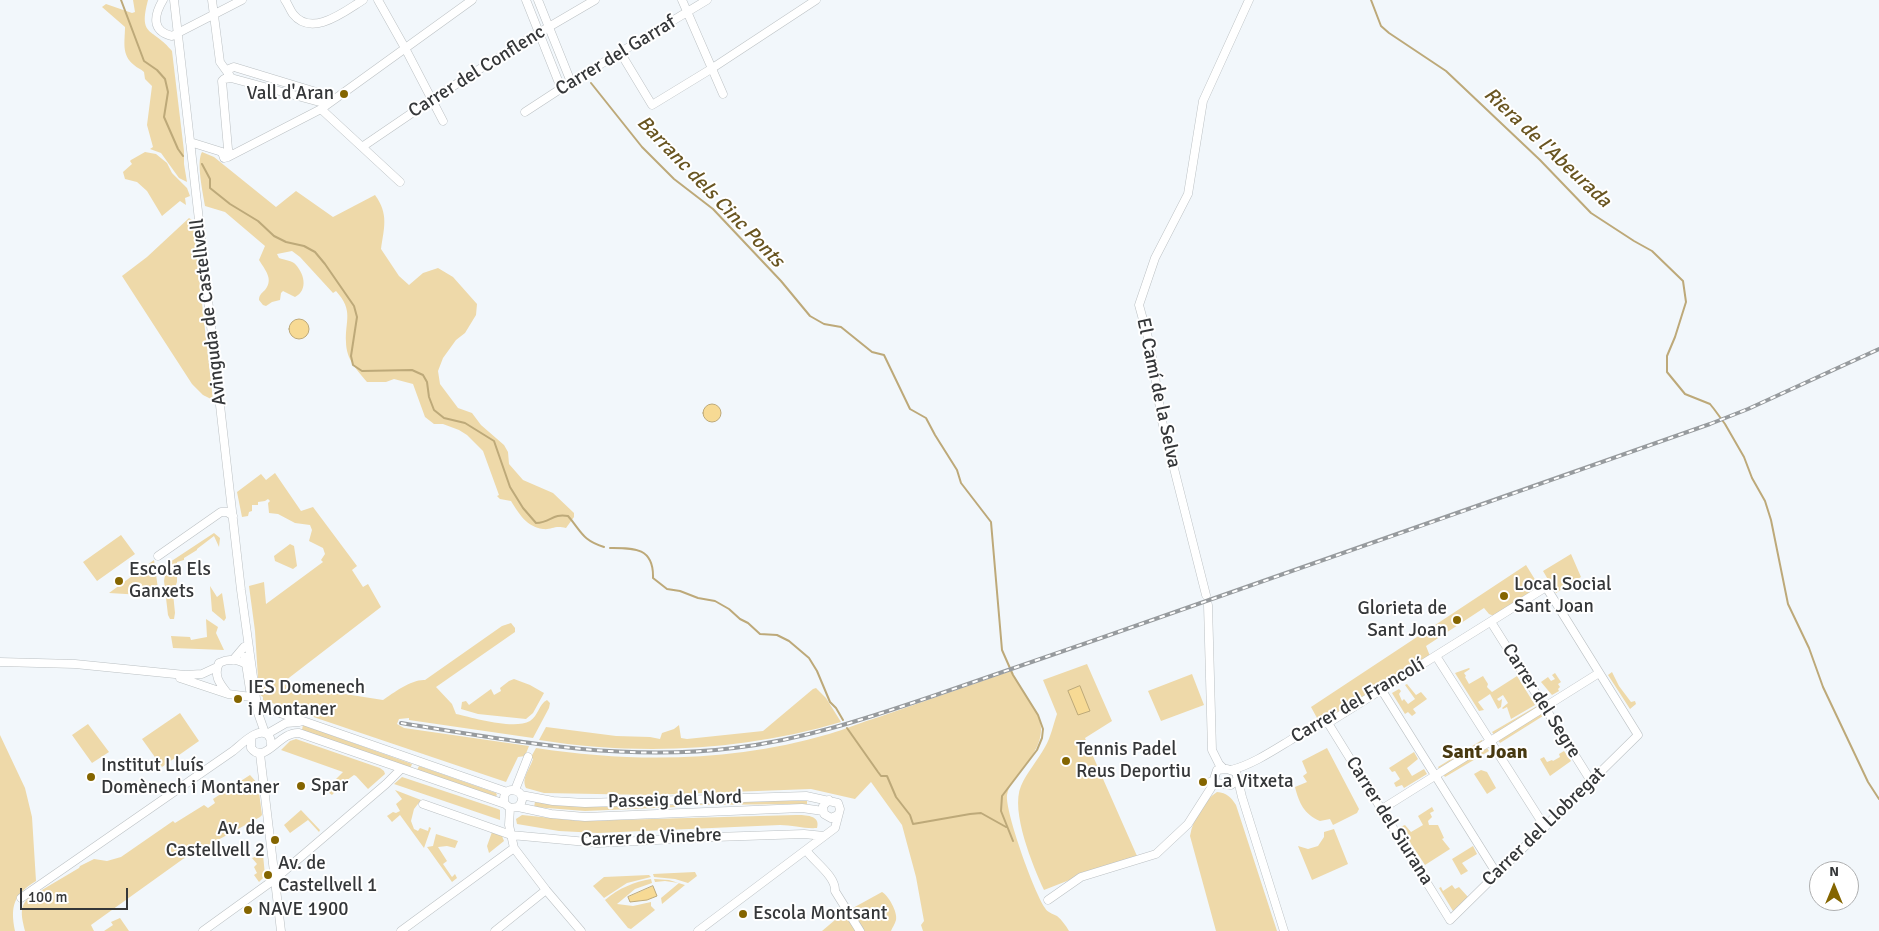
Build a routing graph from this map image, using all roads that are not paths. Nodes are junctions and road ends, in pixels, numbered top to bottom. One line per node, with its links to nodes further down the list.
1 (163, 0): 20 (street)
2 (174, 0): 20 (street, Avinguda de Castellvell)
3 (212, 0): 17 (street)
4 (242, 0): 17 (street)
5 (286, 0): 6 (street)
6 (363, 0)
7 (378, 0): 21 (street)
8 (472, 0): 21 (street)
9 (526, 0): 19 (street)
10 (538, 0): 18 (street)
11 (594, 0): 18 (street, Carrer del Conflenc)
12 (682, 0): 16 (street)
13 (707, 0): 16 (street, Carrer del Garraf)
14 (816, 0): 23 (street)
15 (1249, 0): 40 (street, El Camí de la Selva)
16 (687, 12): 22 (street, Carrer del Garraf); 23 (street)
17 (214, 16): 20 (street); 24 (street)
18 (549, 26): 19 (street, Carrer del Conflenc); 25 (street)
19 (538, 32): 26 (street); 29 (street, Carrer del Conflenc)
20 (178, 34): 33 (street, Avinguda de Castellvell)
21 (405, 48): 28 (street); 29 (street)
22 (620, 52): 23 (street); 25 (street, Carrer del Garraf)
23 (711, 69): 27 (street)
24 (230, 76): 28 (street); 30 (street); 35 (street)
25 (571, 82): 26 (street, Carrer del Garraf)
26 (561, 88): 31 (street, Carrer del Garraf)
27 (723, 94)
28 (336, 98): 30 (street)
29 (432, 98): 32 (street); 34 (street, Carrer del Conflenc)
30 (324, 107): 34 (street); 35 (street)
31 (525, 112)
32 (443, 121)
33 (190, 142): 35 (street); 37 (street, Avinguda de Castellvell)
34 (362, 147): 36 (street)
35 (227, 152)
36 (400, 182)
37 (233, 516): 38 (street); 39 (street, Avinguda de Castellvell)
38 (158, 556)
39 (241, 590): 43 (street, Avinguda de Castellvell); 53 (street, Avinguda de Castellvell)
40 (1206, 595)
41 (1208, 605): 60 (street)
42 (1491, 622): 44 (street, Carrer del Francolí); 50 (street, Carrer del Francolí); 54 (street, Carrer del Segre)
43 (244, 647): 45 (street); 47 (street, Avinguda de Castellvell)
44 (1436, 656): 51 (street, Carrer del Francolí); 58 (street)
45 (233, 660): 47 (street); 48 (street)
46 (0, 662): 49 (street)
47 (246, 664): 53 (street, Avinguda de Castellvell)
48 (217, 667): 49 (street); 52 (street)
49 (159, 673): 52 (street)
50 (1600, 673): 54 (street); 68 (street, Carrer del Llobregat)
51 (1381, 689): 56 (street, Carrer del Francolí); 66 (street)
52 (228, 694): 53 (street, Passeig del Nord)
53 (255, 701): 55 (street, Passeig del Nord); 57 (street, Avinguda de Castellvell)
54 (1546, 707): 58 (street); 68 (street, Carrer del Segre)
55 (304, 722): 57 (street, Passeig del Nord); 69 (street, Passeig del Nord)
56 (1328, 722): 65 (street, Carrer del Francolí); 73 (street, Carrer del Siurana)
57 (260, 735): 59 (street); 61 (street, Passeig del Nord); 62 (street)
58 (1491, 742): 66 (street); 76 (street)
59 (271, 747): 62 (street); 64 (street, Passeig del Nord)
60 (1212, 750): 65 (street); 67 (street)
61 (233, 751): 62 (street); 84 (street, Passeig del Nord)
62 (257, 753): 82 (street)
63 (528, 757): 69 (street)
64 (401, 768): 72 (street, Passeig del Nord); 82 (street)
65 (1232, 776): 67 (street); 67 (street, Carrer del Francolí); 95 (street)
66 (1436, 776): 73 (street); 81 (street)
67 (1215, 781): 85 (street)
68 (1592, 781): 76 (street, Carrer del Llobregat)
69 (514, 792): 70 (street, Passeig del Nord); 72 (street); 72 (street)
70 (829, 800): 74 (street); 75 (street)
71 (423, 804): 77 (street, Carrer de Vinebre)
72 (511, 806): 74 (street, Passeig del Nord); 77 (street)
73 (1382, 809): 86 (street, Carrer del Siurana)
74 (823, 811): 75 (street)
75 (838, 815): 78 (street)
76 (1545, 827): 81 (street, Carrer del Llobregat)
77 (511, 835): 78 (street, Carrer de Vinebre); 79 (street)
78 (824, 836): 80 (street)
79 (514, 848): 83 (street); 87 (street)
80 (806, 850): 93 (street); 94 (street)
81 (1497, 874): 86 (street, Carrer del Llobregat)
82 (275, 879): 88 (street); 89 (street)
83 (546, 890): 91 (street); 92 (street)
84 (21, 898)
85 (1048, 900)
86 (1450, 920)
87 (413, 928): 90 (street)
88 (203, 931)
89 (281, 931)
90 (401, 931)
91 (495, 931)
92 (581, 931)
93 (698, 931)
94 (860, 931)
95 (1284, 931)

